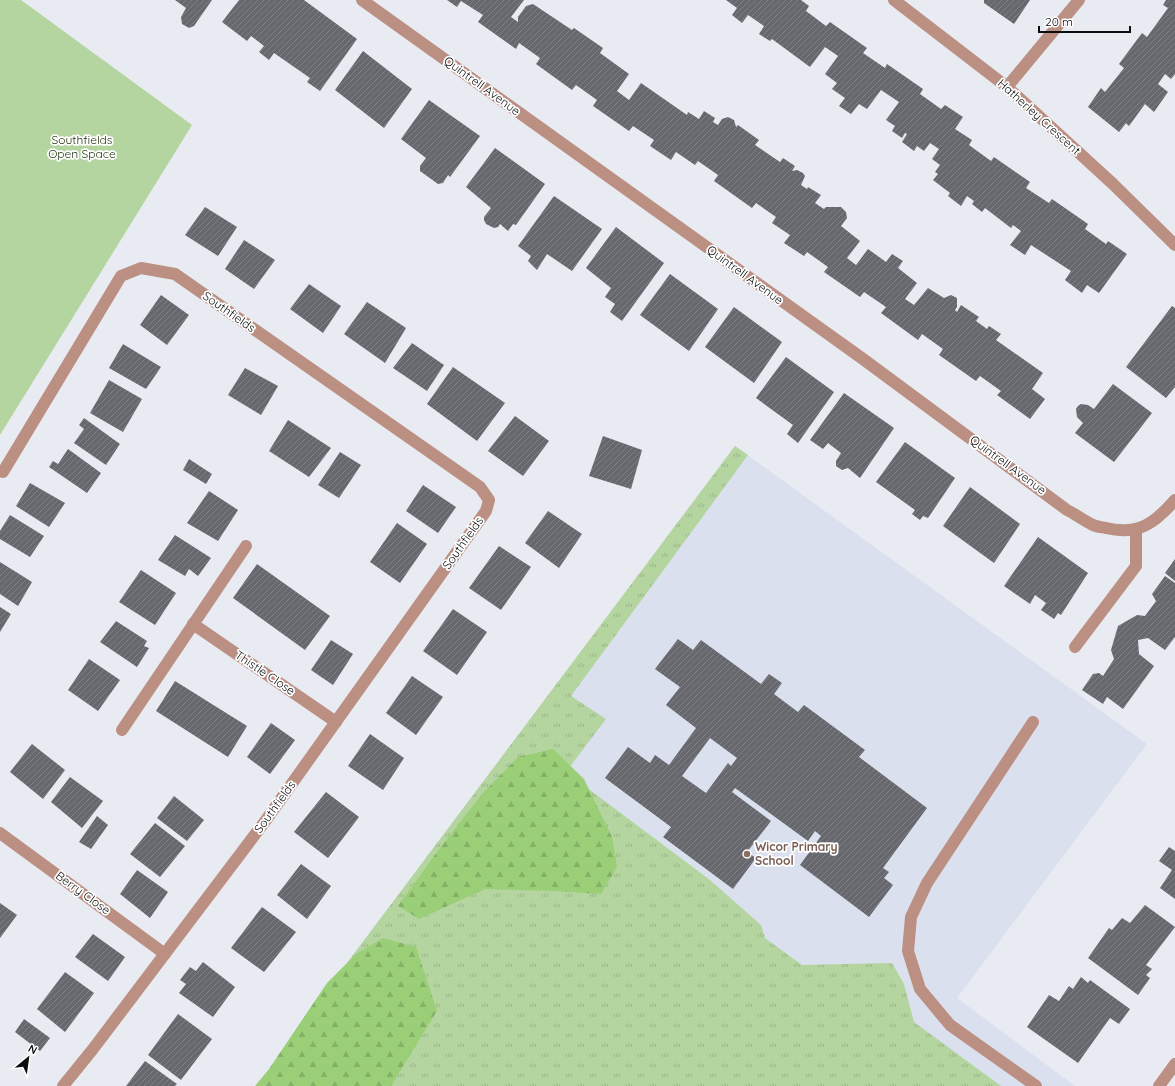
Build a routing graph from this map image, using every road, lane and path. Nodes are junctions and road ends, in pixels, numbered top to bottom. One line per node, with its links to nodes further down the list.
1 (362, 0): 8 (street, Quintrell Avenue)
2 (894, 0): 4 (street, Hatherley Crescent)
3 (1078, 0): 4 (street)
4 (1007, 88): 5 (street, Hatherley Crescent)
5 (1175, 245)
6 (3, 472): 12 (street, Southfields)
7 (1175, 500): 8 (street, Quintrell Avenue)
8 (1136, 530): 11 (street)
9 (246, 546): 10 (street)
10 (193, 624): 12 (street, Thistle Close); 14 (street)
11 (1076, 647)
12 (336, 722): 16 (street, Southfields)
13 (1033, 722): 19 (street)
14 (122, 730)
15 (0, 833): 16 (street, Berry Close)
16 (165, 954): 18 (street, Southfields)
17 (1175, 1064): 20 (street)
18 (63, 1086)
19 (1036, 1086)
20 (1159, 1086)

